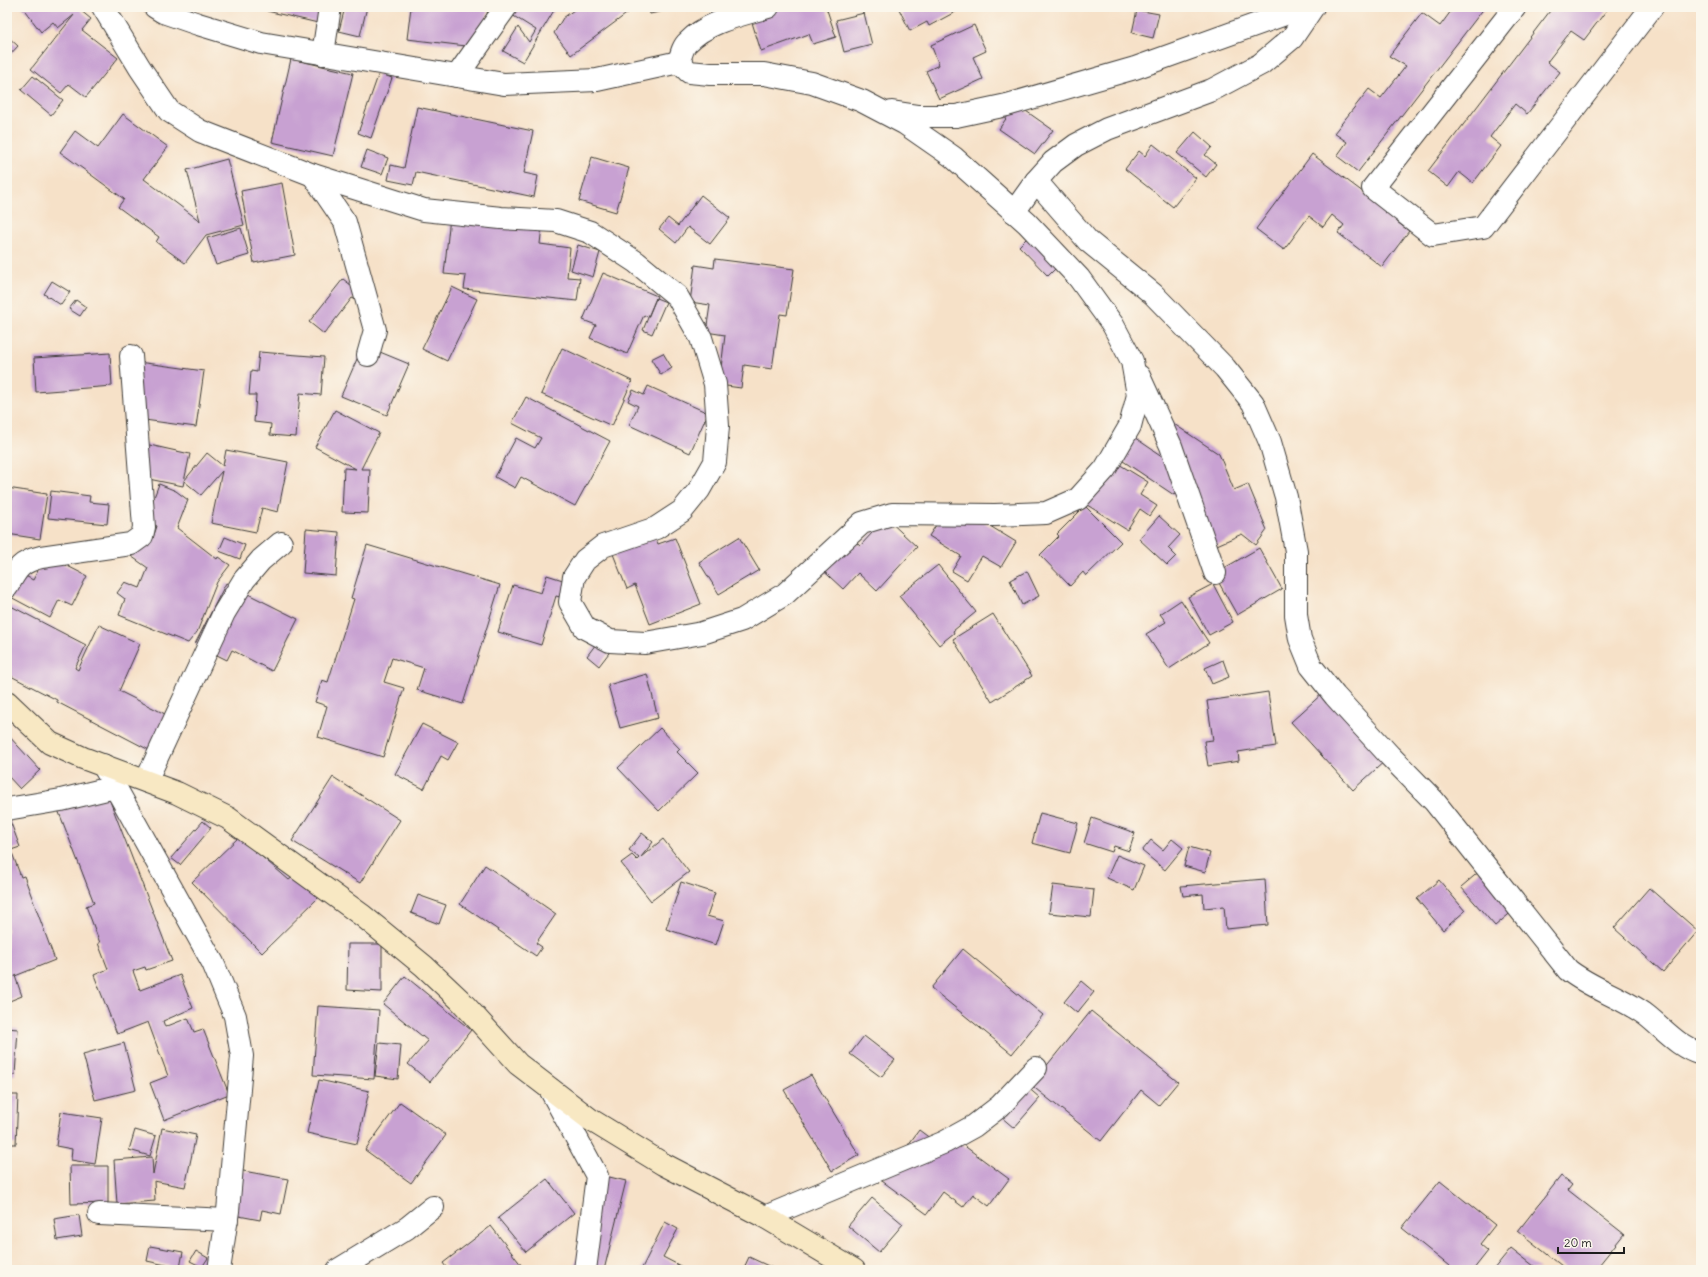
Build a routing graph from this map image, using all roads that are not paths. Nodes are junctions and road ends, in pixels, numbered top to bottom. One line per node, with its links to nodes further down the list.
1 (103, 7): 14 (street)
2 (155, 7): 10 (street)
3 (330, 7): 10 (street)
4 (506, 7): 12 (street)
5 (768, 7): 11 (street)
6 (1305, 7): 13 (street)
7 (1313, 7): 15 (street)
8 (1515, 7): 9 (street)
9 (1652, 7)
10 (323, 54): 12 (street)
11 (679, 62): 12 (street); 13 (street)
12 (457, 76)
13 (879, 110): 16 (street)
14 (313, 175): 17 (street); 19 (street)
15 (1036, 181): 16 (street); 28 (street)
16 (1014, 212): 19 (street)
17 (368, 355)
18 (131, 356): 22 (street)
19 (1132, 361): 21 (street)
20 (281, 543): 25 (street)
21 (1215, 573)
22 (7, 588)
23 (7, 702): 24 (street)
24 (103, 765): 25 (street); 26 (street)
25 (146, 781): 30 (street)
26 (115, 787): 27 (street); 34 (street)
27 (7, 809)
28 (1701, 1054)
29 (1036, 1068): 33 (street)
30 (550, 1089): 33 (street); 38 (street)
31 (433, 1207): 37 (street)
32 (99, 1214): 34 (street)
33 (765, 1217): 35 (street)
34 (227, 1220): 36 (street)
35 (829, 1263): 39 (street)
36 (219, 1270)
37 (338, 1270)
38 (585, 1270)
39 (854, 1270)

